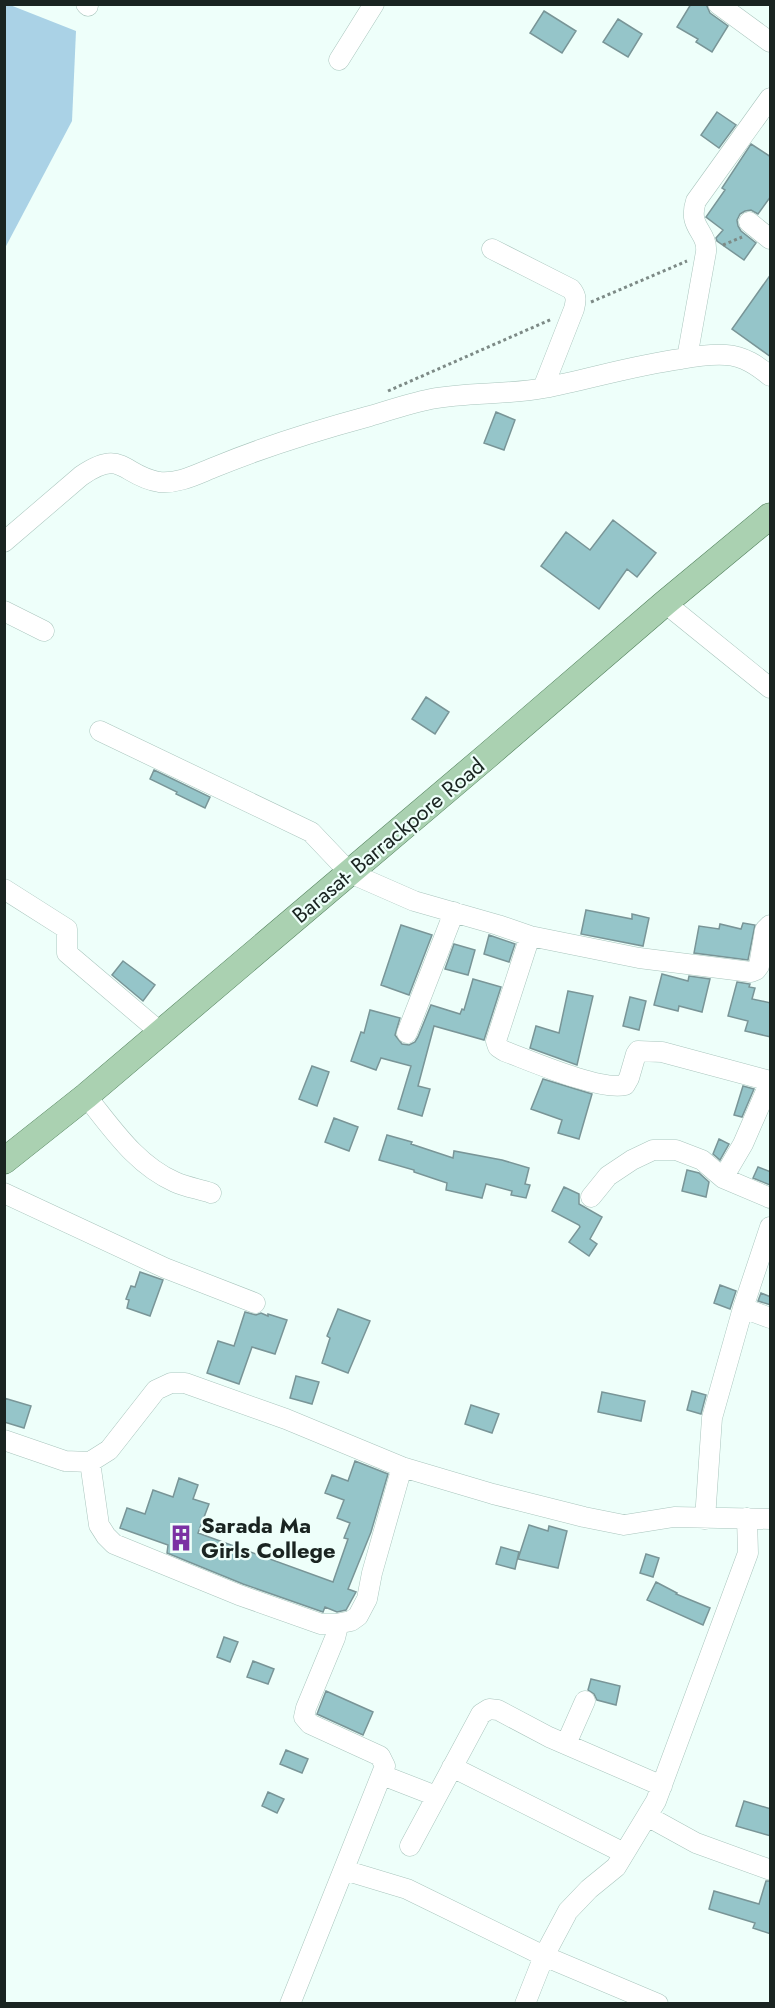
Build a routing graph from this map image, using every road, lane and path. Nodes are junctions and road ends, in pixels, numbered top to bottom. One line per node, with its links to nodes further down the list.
1 (374, 4): 5 (street)
2 (718, 4): 3 (street)
3 (739, 10): 4 (street)
4 (771, 42)
5 (339, 60)
6 (771, 98): 14 (street)
7 (749, 228): 8 (street); 9 (path)
8 (771, 239)
9 (716, 248)
10 (492, 249): 16 (street)
11 (693, 258): 12 (path)
12 (584, 306)
13 (562, 315): 17 (path)
14 (687, 358): 15 (street); 16 (street)
15 (771, 376)
16 (543, 388): 19 (street)
17 (386, 392)
18 (771, 516): 20 (main road, Barasat- Barrackpore Road)
19 (4, 542)
20 (664, 603): 23 (street); 25 (main road, Barasat- Barrackpore Road)
21 (4, 611): 22 (street)
22 (44, 631)
23 (771, 688)
24 (100, 731): 25 (street)
25 (350, 873): 27 (street); 30 (main road, Barasat- Barrackpore Road)
26 (4, 889): 30 (street)
27 (454, 912): 29 (street); 31 (street)
28 (771, 925): 29 (street)
29 (530, 936): 32 (street)
30 (160, 1032): 33 (main road, Barasat- Barrackpore Road)
31 (407, 1034)
32 (771, 1082): 35 (street)
33 (86, 1096): 34 (main road, Barasat- Barrackpore Road); 36 (street)
34 (4, 1161)
35 (723, 1178): 38 (street); 39 (street)
36 (210, 1193)
37 (4, 1194): 41 (street)
38 (591, 1197)
39 (771, 1198)
40 (771, 1227): 42 (street)
41 (255, 1303)
42 (743, 1308): 43 (street); 48 (street)
43 (771, 1318)
44 (4, 1440): 45 (street)
45 (90, 1462): 46 (street); 50 (street)
46 (402, 1467): 48 (street); 50 (street)
47 (747, 1518): 48 (street); 49 (street); 55 (street)
48 (705, 1519)
49 (771, 1519)
50 (336, 1624): 54 (street)
51 (585, 1701): 52 (street)
52 (566, 1744): 53 (street); 55 (street)
53 (452, 1767): 56 (street); 59 (street)
54 (382, 1774): 56 (street); 61 (street)
55 (662, 1786): 57 (street)
56 (436, 1796): 58 (street)
57 (647, 1816): 59 (street); 60 (street)
58 (410, 1846)
59 (624, 1853): 62 (street)
60 (768, 1869)
61 (344, 1870): 62 (street); 63 (street)
62 (544, 1956): 64 (street); 65 (street)
63 (290, 2004)
64 (525, 2004)
65 (658, 2004)

